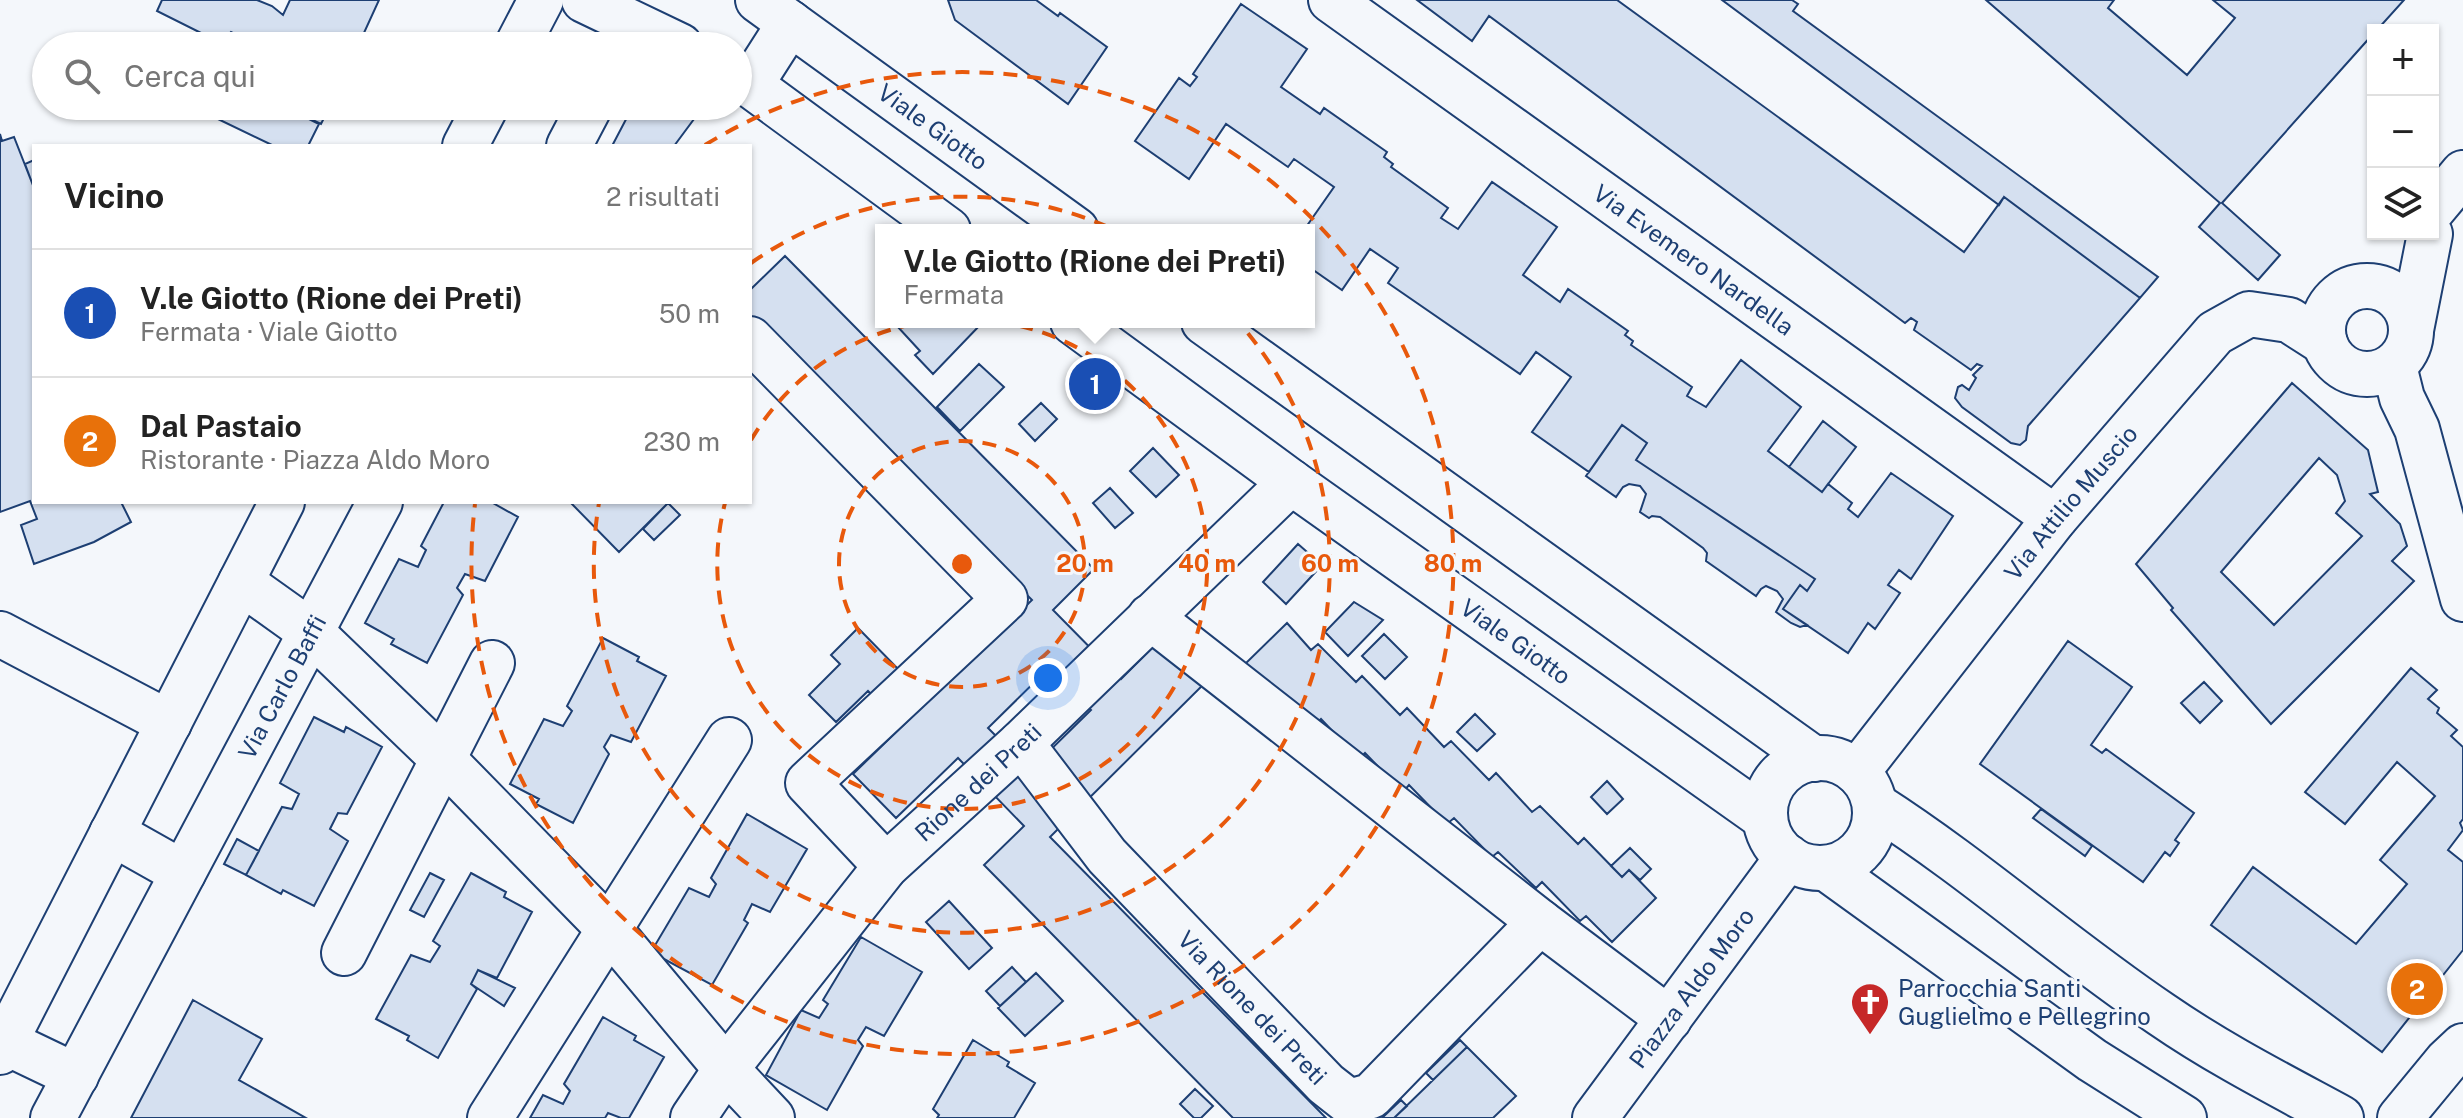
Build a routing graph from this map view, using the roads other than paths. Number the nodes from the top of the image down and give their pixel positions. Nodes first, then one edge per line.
1 (541, 0) edge
2 (584, 0) edge
3 (1331, 0) edge
4 (774, 11) edge
5 (524, 32) edge
6 (624, 32) edge
7 (752, 62) edge
8 (752, 86) edge
9 (479, 120) edge
10 (583, 120) edge
11 (466, 144) edge
12 (570, 144) edge
13 (2463, 173) edge
14 (2439, 205) edge
15 (940, 224) edge
16 (1068, 224) edge
17 (2410, 240) edge
18 (2424, 240) edge
19 (2367, 286) junction
20 (1081, 328) edge
21 (1212, 328) edge
22 (752, 341) edge
23 (2325, 343) junction
24 (2402, 348) junction
25 (2417, 429) junction
26 (2463, 463) edge
27 (1291, 482) junction
28 (281, 504) edge
29 (379, 504) edge
30 (2055, 518) junction
31 (241, 582) junction
32 (2463, 599) edge
33 (1150, 617) junction
34 (311, 632) junction
35 (0, 634) edge
36 (492, 663) dead end
37 (169, 723) junction
38 (729, 740) dead end
39 (1021, 743) junction
40 (443, 759) junction
41 (1814, 759) junction
42 (1866, 788) junction
43 (1765, 818) junction
44 (112, 833) junction
45 (1807, 862) junction
46 (886, 866) junction
47 (183, 873) junction
48 (1540, 922) junction
49 (609, 929) junction
50 (344, 953) dead end
51 (1669, 1019) junction
52 (2463, 1046) edge
53 (2, 1047) edge
54 (726, 1069) junction
55 (76, 1076) junction
56 (53, 1118) edge
57 (490, 1118) edge
58 (693, 1118) edge
59 (772, 1118) edge
60 (1595, 1118) edge
61 (2184, 1118) edge
62 (2341, 1118) edge
63 (2400, 1118) edge

1 - 5 street
2 - 6 street
3 - 30 street, Via Evemero Nardella
4 - 7 street, Viale Giotto
4 - 16 street, Viale Giotto
8 - 15 street, Viale Giotto
9 - 11 street
10 - 12 street
13 - 14 street
17 - 19 street
18 - 24 street
19 - 23 street
19 - 24 street
20 - 27 street, Viale Giotto
21 - 41 street
22 - 46 street
23 - 24 street, Via Attilio Muscio
23 - 30 street, Via Attilio Muscio
24 - 25 street
25 - 26 street
25 - 32 street
27 - 33 street, Rione dei Preti
27 - 43 street, Viale Giotto
28 - 31 street
29 - 34 street, Via Carlo Baffi
30 - 42 street, Via Attilio Muscio
31 - 34 street
31 - 37 street
33 - 39 street, Rione dei Preti
33 - 48 street
34 - 40 street
34 - 47 street, Via Carlo Baffi
35 - 37 street
36 - 40 street
37 - 44 street
38 - 49 street
39 - 46 street, Rione dei Preti
39 - 48 street, Via Rione dei Preti
40 - 49 street
40 - 50 street
41 - 42 street
41 - 43 street
42 - 45 street
42 - 62 street
43 - 45 street
44 - 47 street
44 - 53 street
45 - 51 street, Piazza Aldo Moro
45 - 61 street
46 - 54 street, Rione dei Preti
47 - 55 street, Via Carlo Baffi
48 - 51 street
49 - 54 street
49 - 57 street
51 - 60 street, Piazza Aldo Moro
52 - 63 street
53 - 55 street
54 - 58 street, Rione dei Preti
54 - 59 street
55 - 56 street, Via Carlo Baffi

